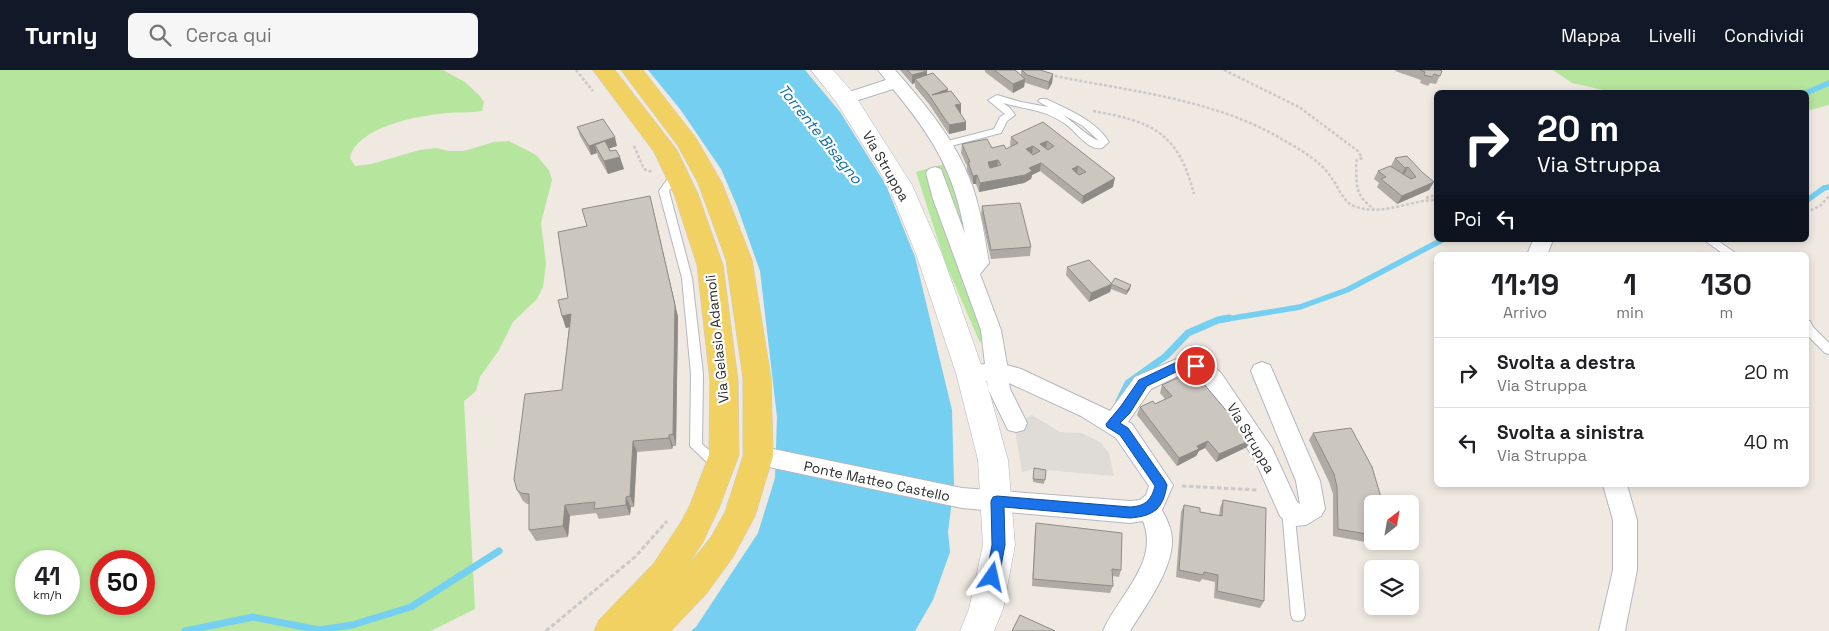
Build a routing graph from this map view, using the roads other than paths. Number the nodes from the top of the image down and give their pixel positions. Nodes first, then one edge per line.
1 (604, 70) edge
2 (632, 70) edge
3 (822, 70) edge
4 (892, 76) edge
5 (846, 99) junction
6 (1043, 101) dead end
7 (999, 138) dead end
8 (944, 147) junction
9 (674, 176) dead end
10 (960, 177) junction
11 (1712, 242) edge
12 (1728, 252) edge
13 (974, 274) junction
14 (945, 299) junction
15 (1809, 330) edge
16 (1829, 350) edge
17 (1262, 371) dead end
18 (996, 372) junction
19 (970, 373) junction
20 (1016, 423) dead end
21 (1112, 424) junction
22 (763, 457) junction
23 (720, 467) junction
24 (1616, 487) edge
25 (1284, 500) junction
26 (997, 501) junction
27 (1149, 508) junction
28 (1298, 615) dead end
29 (611, 631) edge
30 (649, 631) edge
31 (977, 631) edge
32 (1116, 631) edge
33 (1612, 631) edge

1 - 23 main road, Via Gelasio Adamoli
2 - 22 main road
3 - 5 main road, Via Struppa
4 - 5 street
4 - 8 street
5 - 14 main road, Via Struppa
6 - 8 lane
7 - 8 lane
8 - 10 street
9 - 23 lane
10 - 13 street
10 - 13 street
11 - 12 lane
13 - 14 street
13 - 18 street
14 - 19 main road, Via Struppa
15 - 16 lane
17 - 25 street
18 - 19 street
18 - 20 street
18 - 21 street
19 - 26 main road, Via Struppa
21 - 25 street, Via Struppa
21 - 27 street
22 - 26 street, Ponte Matteo Castello
22 - 30 main road
23 - 29 main road, Via Gelasio Adamoli
24 - 33 street
25 - 28 lane, Via Struppa
26 - 27 street
26 - 31 main road, Via Struppa
27 - 32 street

